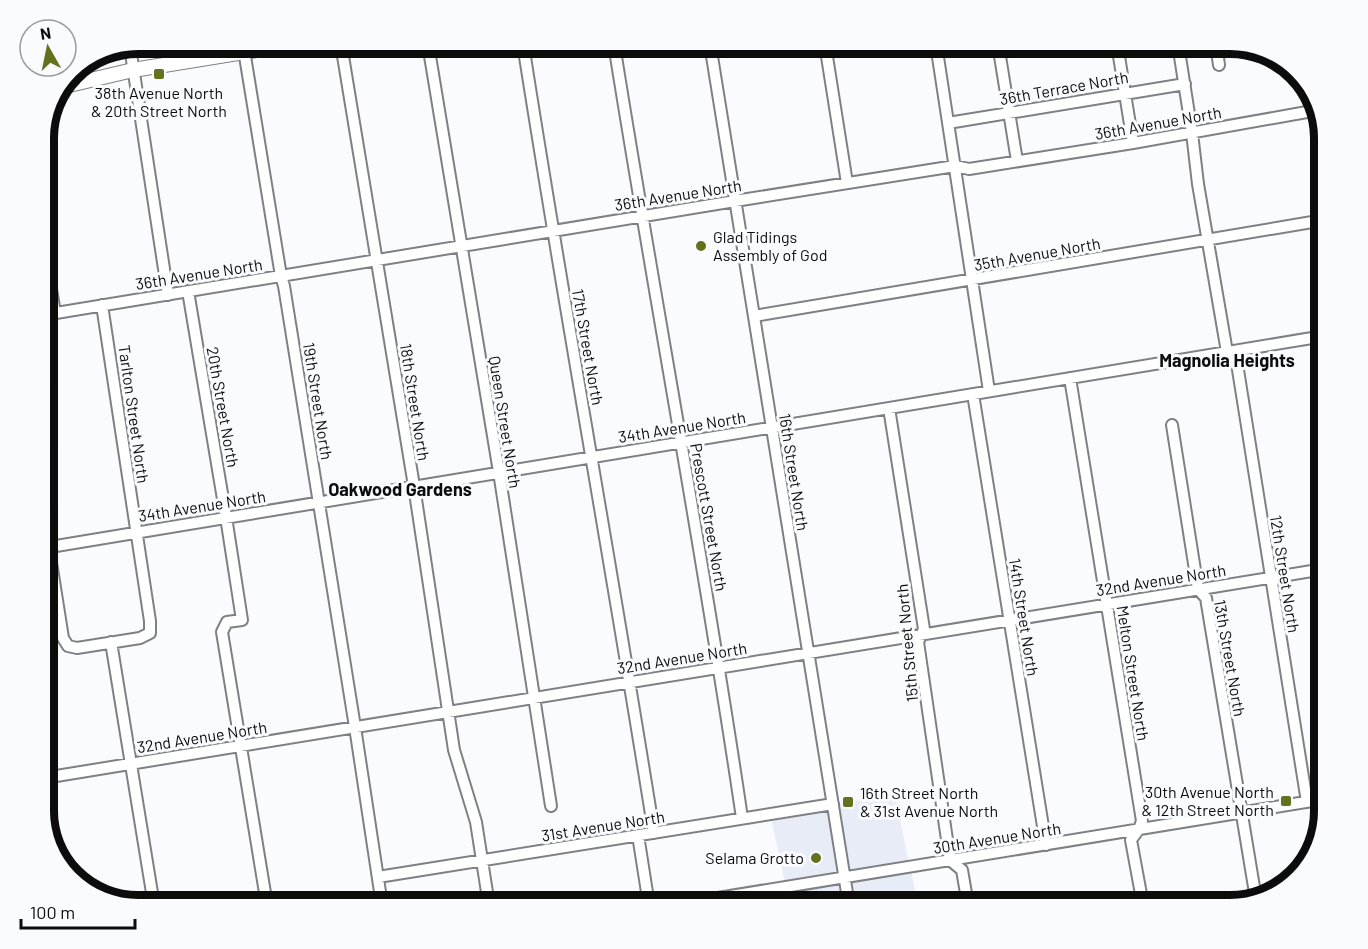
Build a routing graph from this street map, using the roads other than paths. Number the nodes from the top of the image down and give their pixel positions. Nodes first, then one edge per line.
1 (214, 54) edge
2 (245, 54) edge
3 (343, 54) edge
4 (430, 54) edge
5 (525, 54) edge
6 (616, 54) edge
7 (712, 54) edge
8 (827, 54) edge
9 (938, 54) edge
10 (1000, 54) edge
11 (1119, 54) edge
12 (1180, 54) edge
13 (1218, 54) edge
14 (131, 55) edge
15 (1220, 65) dead end
16 (133, 70) junction
17 (84, 75) edge
18 (75, 84) edge
19 (1185, 84) junction
20 (1125, 93) junction
21 (1310, 111) edge
22 (1009, 113) junction
23 (948, 123) junction
24 (1192, 133) junction
25 (1133, 143) junction
26 (1017, 161) junction
27 (955, 166) junction
28 (847, 183) junction
29 (735, 201) junction
30 (641, 216) junction
31 (1314, 222) edge
32 (552, 231) junction
33 (1207, 240) junction
34 (461, 246) junction
35 (376, 260) junction
36 (280, 276) junction
37 (972, 280) junction
38 (188, 291) junction
39 (168, 295) junction
40 (102, 305) junction
41 (54, 313) edge
42 (754, 316) junction
43 (1314, 338) edge
44 (1231, 351) junction
45 (1070, 378) junction
46 (989, 392) junction
47 (973, 394) junction
48 (889, 408) junction
49 (1172, 425) dead end
50 (772, 427) junction
51 (681, 442) junction
52 (592, 457) junction
53 (499, 472) junction
54 (414, 486) junction
55 (318, 502) junction
56 (226, 517) junction
57 (136, 532) junction
58 (54, 546) edge
59 (1314, 571) edge
60 (1270, 578) junction
61 (1198, 589) junction
62 (54, 590) edge
63 (1106, 604) junction
64 (1010, 620) junction
65 (921, 634) junction
66 (111, 642) junction
67 (808, 652) junction
68 (720, 667) junction
69 (630, 682) junction
70 (534, 698) junction
71 (448, 712) junction
72 (355, 727) junction
73 (242, 745) junction
74 (132, 763) junction
75 (54, 776) edge
76 (1314, 801) edge
77 (1307, 802) junction
78 (833, 804) junction
79 (551, 806) dead end
80 (1241, 813) junction
81 (742, 818) junction
82 (1139, 830) junction
83 (654, 833) junction
84 (638, 835) junction
85 (1046, 845) junction
86 (482, 860) junction
87 (950, 861) junction
88 (378, 877) junction
89 (845, 878) junction
90 (1255, 891) edge
91 (152, 895) edge
92 (265, 895) edge
93 (380, 895) edge
94 (487, 895) edge
95 (647, 895) edge
96 (742, 895) edge
97 (847, 895) edge
98 (966, 895) edge
99 (1141, 895) edge

1 - 16 main road
2 - 36 street, 19th Street North
3 - 35 street, 18th Street North
4 - 34 street, Queen Street North
5 - 32 street, 17th Street North
6 - 30 street, Prescott Street North
7 - 29 street, 16th Street North
8 - 28 street
9 - 23 street
10 - 22 street
11 - 20 street
12 - 19 street, 12th Street North
13 - 15 street
14 - 16 street
16 - 17 main road
16 - 18 main road
16 - 39 street
19 - 20 street, 36th Terrace North
19 - 24 street, 12th Street North
20 - 22 street, 36th Terrace North
20 - 25 street
21 - 24 street, 36th Avenue North
22 - 23 street, 36th Terrace North
22 - 26 street
23 - 27 street
24 - 25 street, 36th Avenue North
24 - 33 street, 12th Street North
25 - 26 street, 36th Avenue North
26 - 27 street, 36th Avenue North
27 - 28 street, 36th Avenue North
27 - 37 street
28 - 29 street, 36th Avenue North
29 - 30 street, 36th Avenue North
29 - 42 street, 16th Street North
30 - 32 street, 36th Avenue North
30 - 51 street, Prescott Street North
31 - 33 street, 35th Avenue North
32 - 34 street, 36th Avenue North
32 - 52 street, 17th Street North
33 - 37 street, 35th Avenue North
33 - 44 street, 12th Street North
34 - 35 street, 36th Avenue North
34 - 53 street, Queen Street North
35 - 36 street, 36th Avenue North
35 - 54 street, 18th Street North
36 - 38 street, 36th Avenue North
36 - 55 street, 19th Street North
37 - 42 street, 35th Avenue North
37 - 46 street
38 - 39 street, 36th Avenue North
38 - 56 street, 20th Street North
39 - 40 street, 36th Avenue North
40 - 41 street, 36th Avenue North
40 - 57 street, Tarlton Street North
42 - 50 street, 16th Street North
43 - 44 street, 34th Avenue North
44 - 45 street, 34th Avenue North
44 - 60 street, 12th Street North
45 - 46 street, 34th Avenue North
45 - 63 street, Melton Street North
46 - 47 street, 34th Avenue North
47 - 48 street, 34th Avenue North
47 - 64 street, 14th Street North
48 - 50 street, 34th Avenue North
48 - 65 street, 15th Street North
49 - 61 street, 13th Street North
50 - 51 street, 34th Avenue North
50 - 67 street, 16th Street North
51 - 52 street, 34th Avenue North
51 - 68 street, Prescott Street North
52 - 53 street, 34th Avenue North
52 - 69 street, 17th Street North
53 - 54 street, 34th Avenue North
53 - 70 street, Queen Street North
54 - 55 street, 34th Avenue North
54 - 71 street, 18th Street North
55 - 56 street, 34th Avenue North
55 - 72 street, 19th Street North
56 - 57 street, 34th Avenue North
56 - 73 street, 20th Street North
57 - 58 street, 34th Avenue North
57 - 66 street, Tarlton Street North
59 - 60 street, 32nd Avenue North
60 - 61 street, 32nd Avenue North
60 - 77 street, 12th Street North
61 - 63 street, 32nd Avenue North
61 - 80 street, 13th Street North
62 - 66 street
63 - 64 street, 32nd Avenue North
63 - 82 street, Melton Street North
64 - 65 street, 32nd Avenue North
64 - 85 street, 14th Street North
65 - 67 street, 32nd Avenue North
65 - 87 street, 15th Street North
66 - 74 street
67 - 68 street, 32nd Avenue North
67 - 78 street, 16th Street North
68 - 69 street, 32nd Avenue North
68 - 81 street, Prescott Street North
69 - 70 street, 32nd Avenue North
69 - 83 street, 17th Street North
70 - 71 street, 32nd Avenue North
70 - 79 street, Queen Street North
71 - 72 street, 32nd Avenue North
71 - 86 street, 18th Street North
72 - 73 street, 32nd Avenue North
72 - 88 street, 19th Street North
73 - 74 street, 32nd Avenue North
73 - 92 street, 20th Street North
74 - 75 street, 32nd Avenue North
74 - 91 street
76 - 77 street, 30th Avenue North
77 - 80 street, 30th Avenue North
78 - 81 street, 31st Avenue North
78 - 89 street, 16th Street North
80 - 82 street, 30th Avenue North
80 - 90 street, 13th Street North
81 - 83 street, 31st Avenue North
82 - 85 street, 30th Avenue North
82 - 99 street
83 - 84 street, 31st Avenue North
84 - 86 street, 31st Avenue North
84 - 95 street
85 - 87 street, 30th Avenue North
86 - 88 street, 31st Avenue North
86 - 94 street, 18th Street North
87 - 89 street, 30th Avenue North
87 - 98 street, 15th Street North
88 - 93 street, 19th Street North
89 - 96 street, 30th Avenue North
89 - 97 street, 16th Street North

